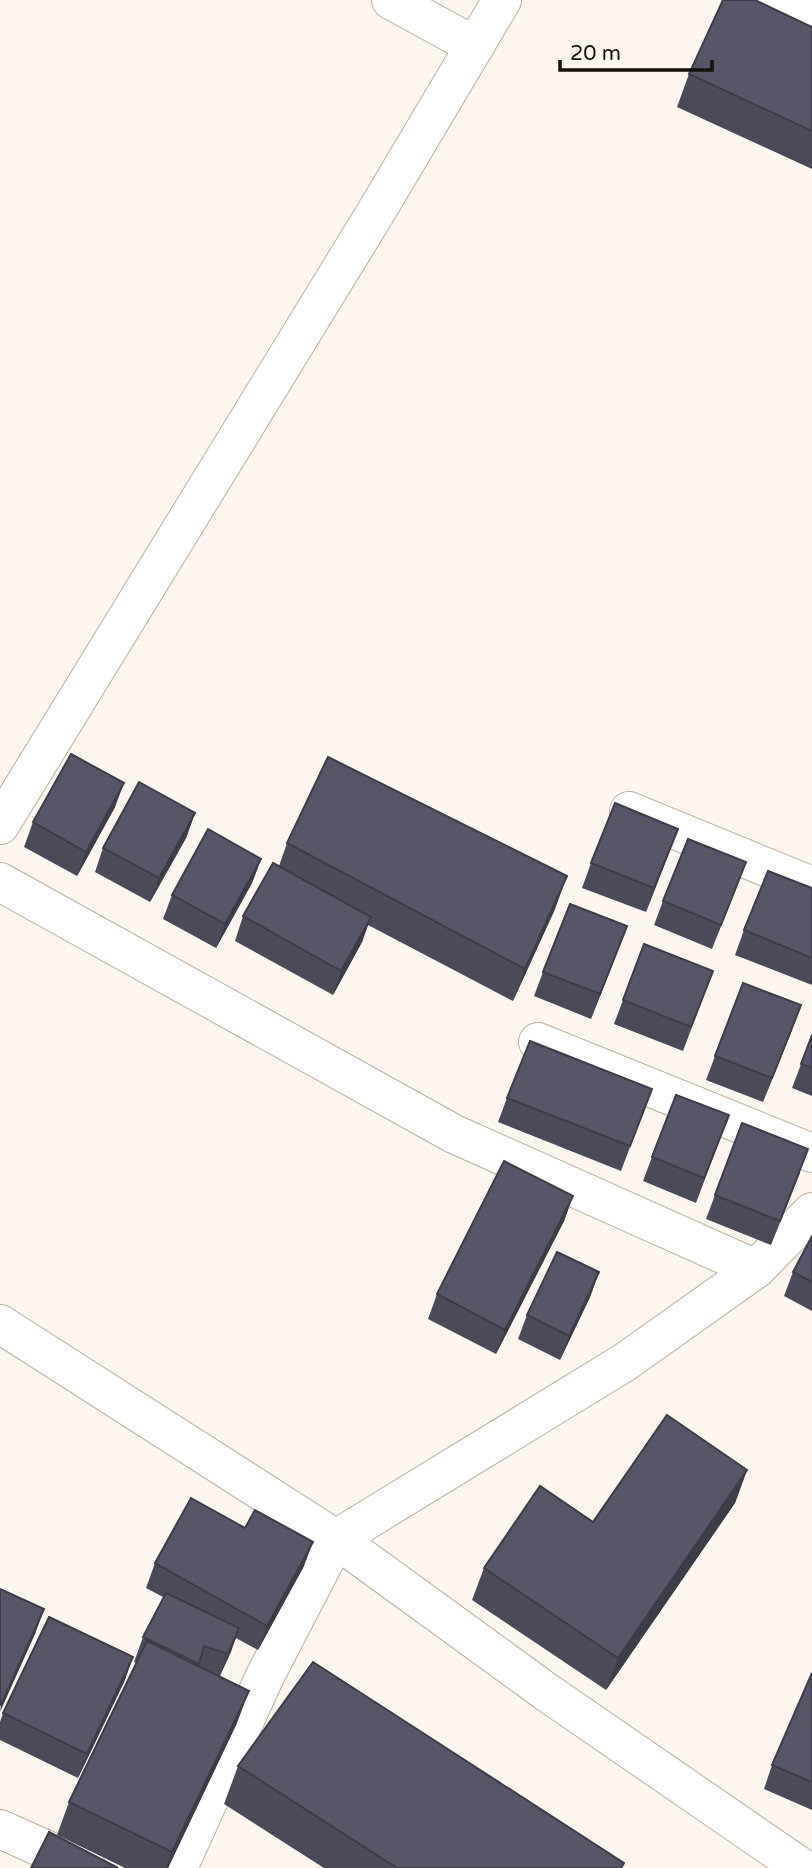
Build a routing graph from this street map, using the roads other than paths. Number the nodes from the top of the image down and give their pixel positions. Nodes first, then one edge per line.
1 (391, 0) edge
2 (502, 0) edge
3 (768, 0) edge
4 (812, 21) edge
5 (475, 46) junction
6 (623, 809) edge
7 (0, 825) edge
8 (0, 882) edge
9 (812, 886) edge
10 (538, 1042) edge
11 (812, 1153) edge
12 (812, 1212) edge
13 (756, 1269) junction
14 (0, 1324) edge
15 (336, 1539) junction
16 (0, 1829) edge
17 (87, 1868) edge
18 (178, 1868) edge
19 (802, 1868) edge

1 - 5 street
2 - 5 street
3 - 4 street
5 - 7 street
6 - 9 street
8 - 13 street
10 - 11 street
12 - 13 street
13 - 15 street
14 - 15 street
15 - 18 street
15 - 19 street
16 - 17 street

